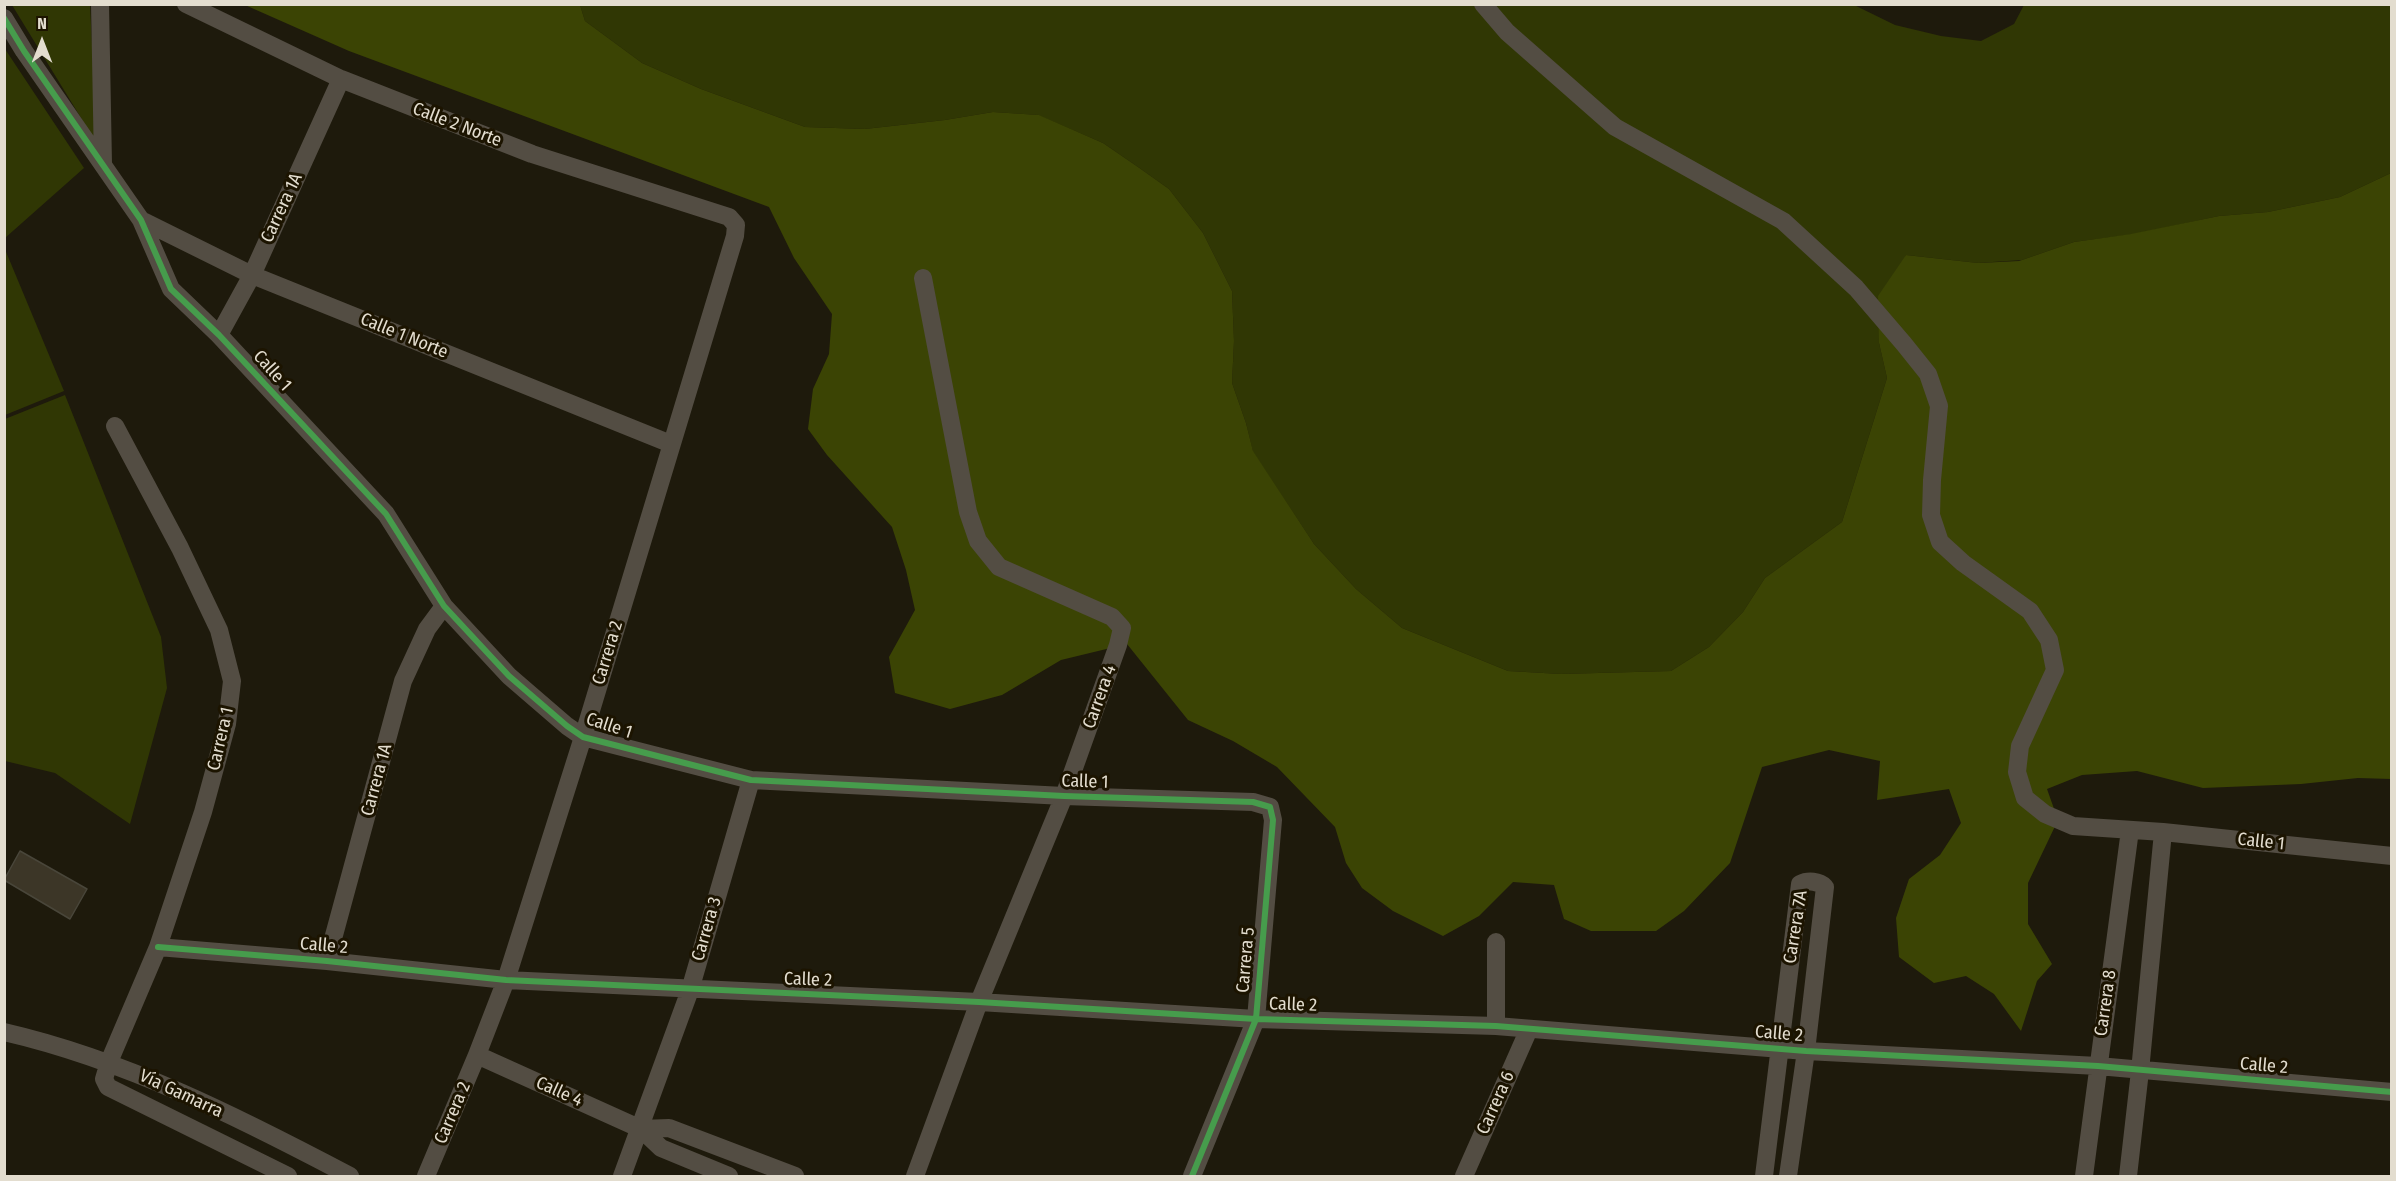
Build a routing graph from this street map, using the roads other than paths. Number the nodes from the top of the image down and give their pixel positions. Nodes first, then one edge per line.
1 (100, 4) edge
2 (186, 4) edge
3 (1483, 4) edge
4 (4, 18) edge
5 (341, 80) junction
6 (103, 164) junction
7 (141, 220) junction
8 (736, 225) joint
9 (252, 274) junction
10 (923, 278) dead end
11 (219, 334) junction
12 (115, 426) dead end
13 (671, 444) junction
14 (444, 606) junction
15 (583, 737) junction
16 (751, 780) junction
17 (1064, 796) junction
18 (1270, 807) joint
19 (2130, 830) junction
20 (2163, 832) junction
21 (2391, 856) edge
22 (1496, 942) dead end
23 (158, 947) junction
24 (327, 961) junction
25 (506, 980) junction
26 (690, 990) junction
27 (979, 1002) junction
28 (1256, 1019) junction
29 (1496, 1026) junction
30 (1528, 1029) junction
31 (4, 1032) edge
32 (1780, 1049) junction
33 (1806, 1051) junction
34 (477, 1055) junction
35 (109, 1062) junction
36 (2098, 1066) junction
37 (2140, 1071) junction
38 (2391, 1092) edge
39 (641, 1129) junction
40 (288, 1176) edge
41 (350, 1176) edge
42 (426, 1176) edge
43 (622, 1176) edge
44 (729, 1176) edge
45 (795, 1176) edge
46 (915, 1176) edge
47 (1192, 1176) edge
48 (1464, 1176) edge
49 (1764, 1176) edge
50 (1788, 1176) edge
51 (2084, 1176) edge
52 (2128, 1176) edge

1 - 6 street
2 - 5 street, Calle 2 Norte
3 - 19 street, Calle 1
4 - 6 street, Calle 1
5 - 8 street, Calle 2 Norte
5 - 9 street, Carrera 1A
6 - 7 street, Calle 1
7 - 9 street, Calle 1 Norte
7 - 11 street, Calle 1
8 - 13 street, Carrera 2
9 - 11 street, Carrera 1A
9 - 13 street, Calle 1 Norte
10 - 17 street, Carrera 4
11 - 14 street, Calle 1
12 - 23 street, Carrera 1
13 - 15 street, Carrera 2
14 - 15 street, Calle 1
14 - 24 street, Carrera 1A
15 - 16 street, Calle 1
15 - 25 street, Carrera 2
16 - 17 street, Calle 1
16 - 26 street, Carrera 3
17 - 18 street, Calle 1
17 - 27 street, Carrera 4
18 - 28 street, Carrera 5
19 - 20 street, Calle 1
19 - 36 street, Carrera 8
20 - 21 street, Calle 1
20 - 37 street
22 - 29 street
23 - 24 street, Calle 2
23 - 35 street, Carrera 1
24 - 25 street, Calle 2
25 - 26 street, Calle 2
25 - 34 street, Carrera 2
26 - 27 street, Calle 2
26 - 39 street, Carrera 3
27 - 28 street, Calle 2
27 - 46 street, Carrera 4
28 - 29 street, Calle 2
28 - 47 street, Carrera 5
29 - 30 street, Calle 2
30 - 32 street, Calle 2
30 - 48 street, Carrera 6
31 - 35 street, Vía Gamarra
32 - 33 street, Calle 2
32 - 33 street, Carrera 7A
32 - 49 street, Carrera 7A
33 - 36 street, Calle 2
33 - 50 street, Carrera 7A
34 - 39 street, Calle 4
34 - 42 street, Carrera 2
35 - 40 street
35 - 41 street, Vía Gamarra
36 - 37 street, Calle 2
36 - 51 street, Carrera 8
37 - 38 street, Calle 2
37 - 52 street
39 - 43 street, Carrera 3
39 - 44 street, Calle 4
39 - 45 street, Calle 4

